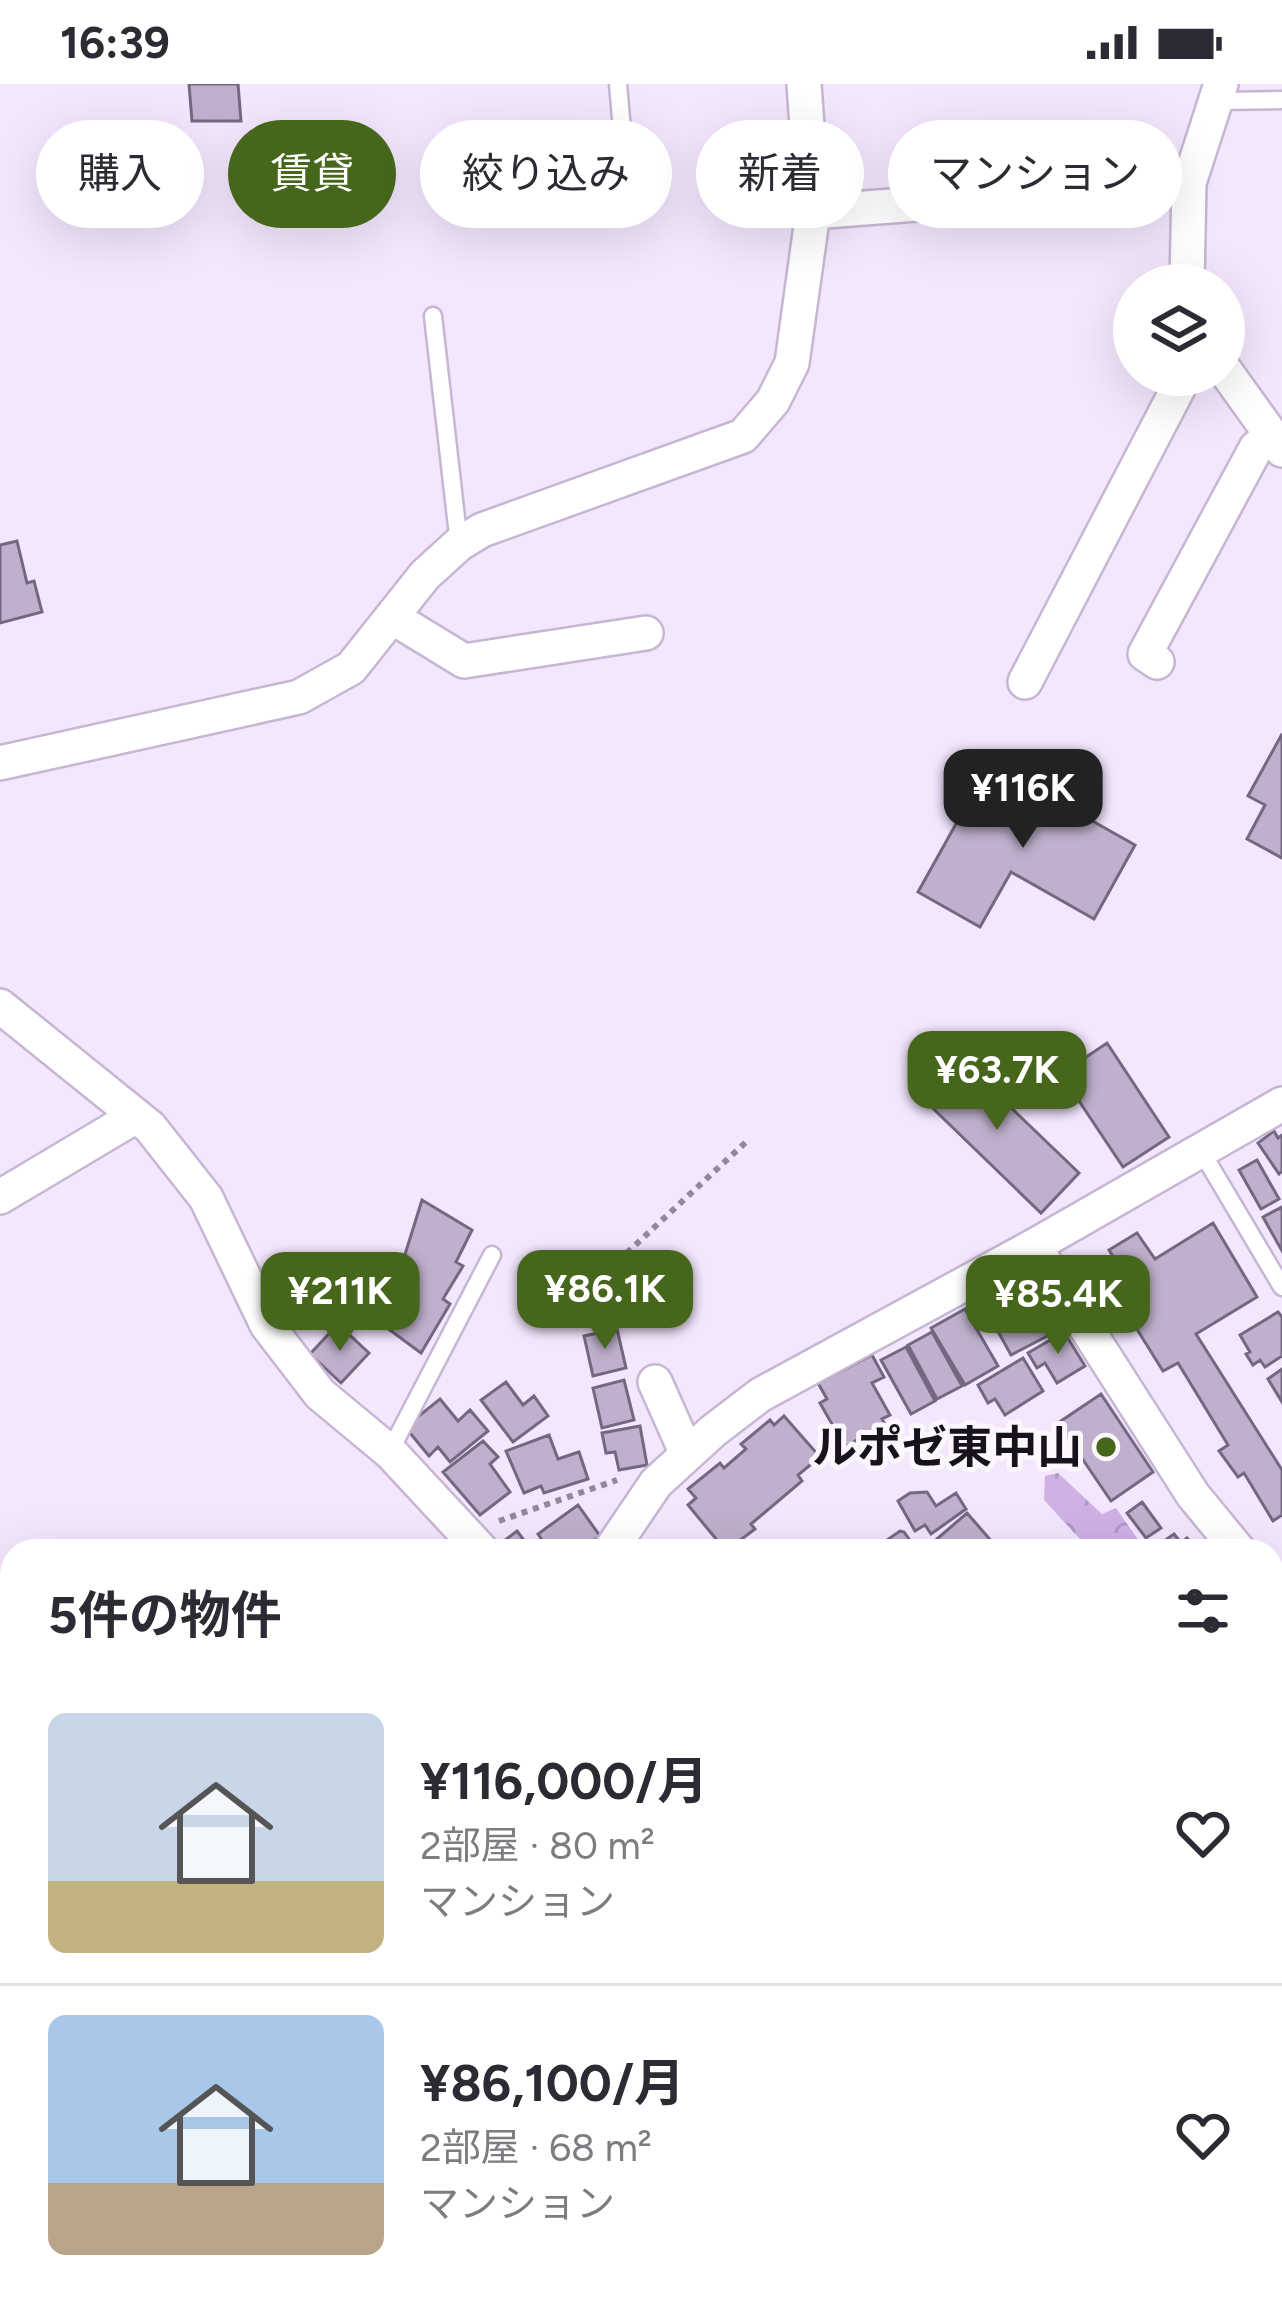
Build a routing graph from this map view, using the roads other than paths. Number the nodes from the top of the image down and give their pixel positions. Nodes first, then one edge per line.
1 (618, 84) edge
2 (804, 84) edge
3 (1219, 93) edge
4 (1282, 100) edge
5 (621, 120) edge
6 (807, 120) edge
7 (1189, 183) junction
8 (864, 208) edge
9 (811, 228) edge
10 (1187, 264) edge
11 (433, 316) dead end
12 (1174, 396) edge
13 (1243, 396) edge
14 (1277, 443) edge
15 (459, 544) junction
16 (392, 617) junction
17 (646, 633) dead end
18 (1157, 662) dead end
19 (1025, 682) dead end
20 (0, 763) edge
21 (0, 1006) edge
22 (1282, 1104) edge
23 (136, 1116) junction
24 (1200, 1149) junction
25 (0, 1197) edge
26 (1034, 1246) junction
27 (492, 1255) dead end
28 (1282, 1287) edge
29 (655, 1382) dead end
30 (389, 1451) junction
31 (687, 1454) junction
32 (471, 1539) edge
33 (618, 1539) edge
34 (1229, 1539) edge

1 - 5 lane
2 - 6 street
3 - 4 lane
3 - 7 street
7 - 8 street
7 - 10 street
9 - 15 street
11 - 15 lane
12 - 19 street
13 - 14 street
14 - 18 street
15 - 16 street
16 - 17 street
16 - 20 street
21 - 23 street
22 - 24 street
23 - 25 street
23 - 30 street
24 - 26 street
24 - 28 lane
26 - 31 street
26 - 34 street
27 - 30 lane
29 - 31 street
30 - 32 street
31 - 33 street

